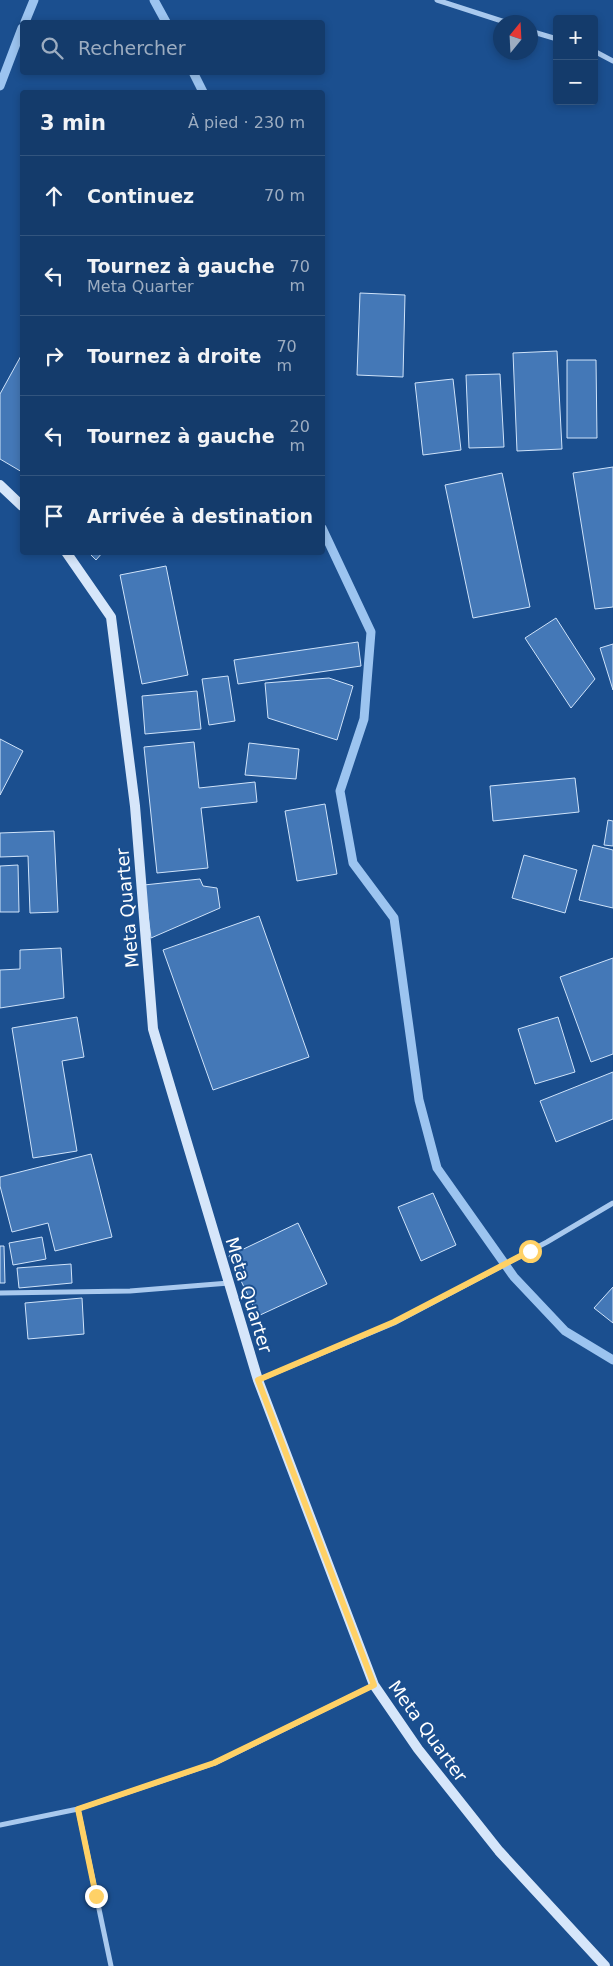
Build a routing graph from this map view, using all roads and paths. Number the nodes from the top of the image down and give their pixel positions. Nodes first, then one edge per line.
1 (437, 0) edge
2 (493, 18) edge
3 (538, 33) edge
4 (553, 38) edge
5 (598, 53) edge
6 (613, 61) edge
7 (0, 484) edge
8 (20, 504) edge
9 (68, 555) edge
10 (613, 1203) edge
11 (229, 1284) junction
12 (0, 1293) edge
13 (258, 1380) junction
14 (374, 1685) junction
15 (78, 1809) junction
16 (0, 1825) edge
17 (111, 1966) edge
18 (605, 1966) edge

1 - 2 street
3 - 4 street
5 - 6 street
7 - 8 main road
9 - 11 main road, Meta Quarter
10 - 13 street
11 - 12 street
11 - 13 main road, Meta Quarter
13 - 14 main road, Meta Quarter
14 - 15 street
14 - 18 main road, Meta Quarter
15 - 16 street
15 - 17 street

